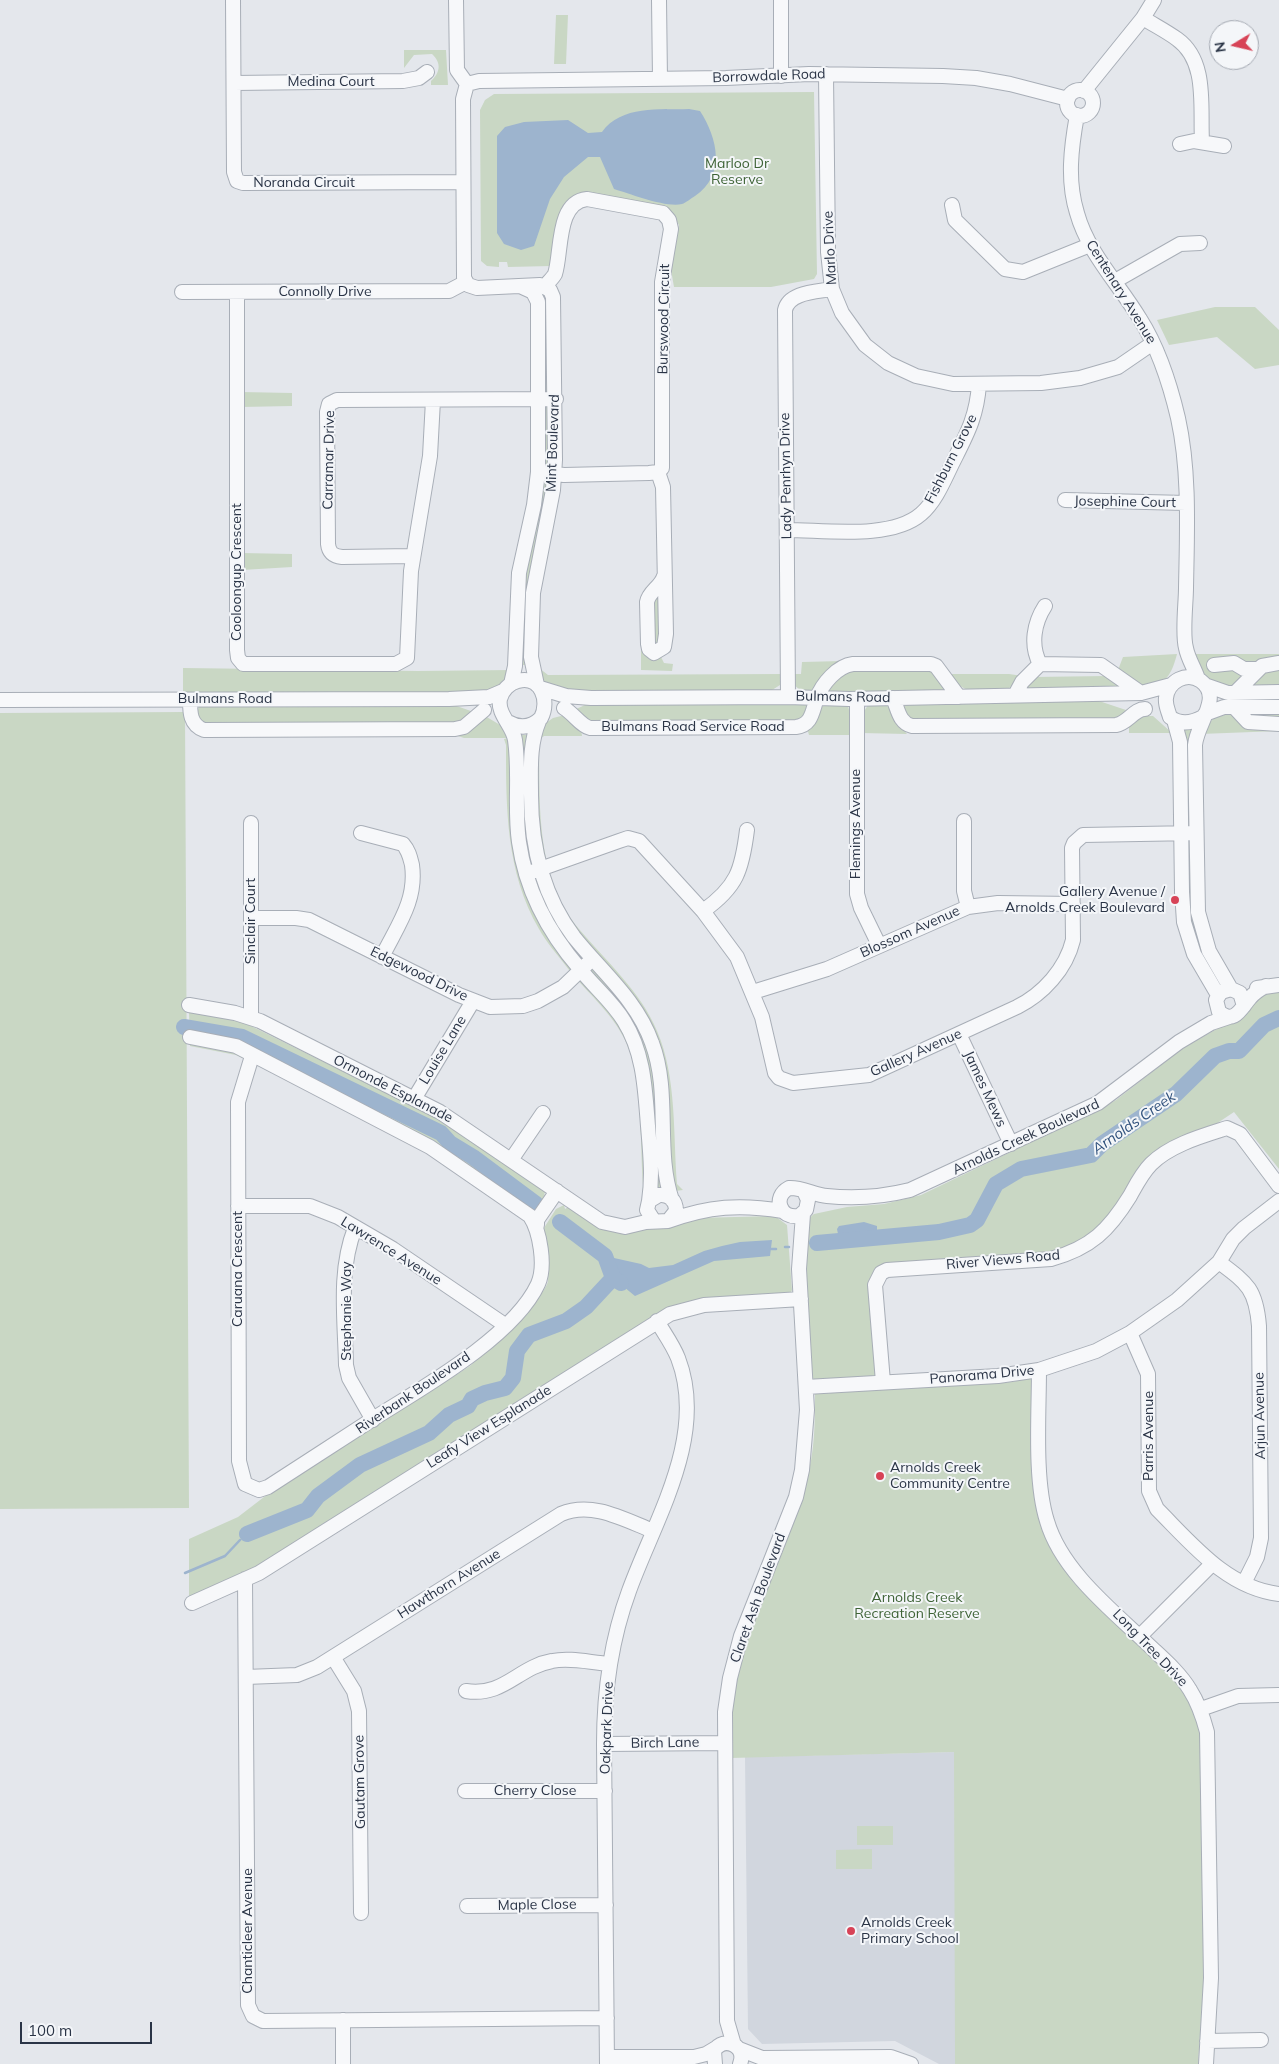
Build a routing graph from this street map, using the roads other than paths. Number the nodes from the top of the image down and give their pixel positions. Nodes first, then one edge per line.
1 (233, 0) edge
2 (456, 0) edge
3 (659, 0) edge
4 (780, 0) edge
5 (1154, 0) edge
6 (1143, 18) junction
7 (427, 72) dead end
8 (826, 74) junction
9 (781, 76) junction
10 (660, 79) junction
11 (234, 83) junction
12 (466, 84) junction
13 (1084, 91) junction
14 (1068, 99) junction
15 (1077, 116) junction
16 (1202, 141) junction
17 (1180, 144) dead end
18 (1224, 146) dead end
19 (463, 182) junction
20 (952, 205) dead end
21 (1200, 243) dead end
22 (1090, 245) junction
23 (1115, 281) junction
24 (466, 282) junction
25 (545, 286) junction
26 (522, 287) junction
27 (832, 289) junction
28 (182, 292) dead end
29 (237, 292) junction
30 (1153, 343) junction
31 (979, 384) junction
32 (539, 399) junction
33 (556, 399) junction
34 (433, 400) junction
35 (538, 472) junction
36 (658, 472) junction
37 (555, 475) junction
38 (1065, 500) dead end
39 (1186, 503) junction
40 (787, 530) junction
41 (413, 556) junction
42 (664, 576) dead end
43 (1045, 606) dead end
44 (1186, 648) junction
45 (1279, 663) edge
46 (1040, 664) junction
47 (1214, 665) dead end
48 (1245, 675) junction
49 (1202, 682) junction
50 (1172, 684) junction
51 (538, 686) junction
52 (507, 688) junction
53 (1279, 692) edge
54 (1235, 693) junction
55 (1094, 694) junction
56 (1141, 694) junction
57 (1015, 695) junction
58 (788, 697) junction
59 (959, 697) junction
60 (591, 698) junction
61 (894, 698) junction
62 (449, 699) junction
63 (817, 699) junction
64 (857, 699) junction
65 (0, 700) edge
66 (190, 700) junction
67 (1234, 707) junction
68 (1279, 707) edge
69 (564, 708) junction
70 (1145, 709) junction
71 (484, 710) junction
72 (1204, 716) junction
73 (1172, 718) junction
74 (540, 719) junction
75 (507, 720) junction
76 (1279, 724) edge
77 (964, 821) dead end
78 (251, 823) dead end
79 (748, 830) dead end
80 (1181, 832) junction
81 (1196, 833) junction
82 (361, 834) dead end
83 (541, 869) junction
84 (526, 874) junction
85 (1073, 904) junction
86 (968, 907) junction
87 (703, 910) junction
88 (251, 918) junction
89 (879, 945) junction
90 (382, 957) junction
91 (593, 959) junction
92 (581, 971) junction
93 (1272, 985) edge
94 (1234, 990) junction
95 (753, 992) junction
96 (1217, 998) junction
97 (473, 1001) junction
98 (190, 1005) dead end
99 (1244, 1006) junction
100 (1229, 1017) junction
101 (252, 1018) junction
102 (959, 1034) junction
103 (190, 1037) dead end
104 (1179, 1042) junction
105 (252, 1056) junction
106 (414, 1099) junction
107 (544, 1113) dead end
108 (1011, 1144) junction
109 (511, 1160) junction
110 (1279, 1186) edge
111 (557, 1191) junction
112 (785, 1191) junction
113 (804, 1191) junction
114 (857, 1198) junction
115 (673, 1201) junction
116 (1279, 1201) edge
117 (649, 1203) junction
118 (745, 1205) junction
119 (238, 1206) junction
120 (727, 1206) junction
121 (805, 1212) junction
122 (785, 1213) junction
123 (661, 1221) junction
124 (536, 1226) junction
125 (634, 1226) junction
126 (355, 1228) junction
127 (1219, 1262) junction
128 (799, 1269) junction
129 (801, 1299) junction
130 (657, 1321) junction
131 (505, 1326) junction
132 (1130, 1333) junction
133 (1038, 1370) junction
134 (883, 1382) junction
135 (806, 1387) junction
136 (373, 1420) junction
137 (245, 1484) joint
138 (652, 1531) junction
139 (1212, 1564) junction
140 (245, 1579) junction
141 (1244, 1583) junction
142 (1279, 1594) edge
143 (192, 1603) dead end
144 (1140, 1636) junction
145 (333, 1657) junction
146 (610, 1664) junction
147 (246, 1677) junction
148 (466, 1690) dead end
149 (1279, 1695) edge
150 (1201, 1709) junction
151 (725, 1743) junction
152 (604, 1744) junction
153 (465, 1791) dead end
154 (605, 1791) junction
155 (606, 1905) junction
156 (467, 1906) dead end
157 (361, 1913) dead end
158 (606, 2018) junction
159 (343, 2020) junction
160 (727, 2021) junction
161 (1261, 2040) dead end
162 (1207, 2041) junction
163 (717, 2047) junction
164 (737, 2047) junction
165 (694, 2057) junction
166 (762, 2058) junction
167 (607, 2060) edge
168 (343, 2064) edge
169 (714, 2064) edge
170 (741, 2064) edge
171 (911, 2064) edge
172 (1206, 2064) edge

1 - 11 street, Noranda Circuit
2 - 12 street
3 - 10 street
4 - 9 street
5 - 6 street
6 - 13 street
6 - 16 street
7 - 11 street, Medina Court
8 - 9 street, Borrowdale Road
8 - 14 street, Borrowdale Road
8 - 27 street, Marlo Drive
9 - 10 street, Borrowdale Road
10 - 12 street, Borrowdale Road
11 - 19 street, Noranda Circuit
12 - 19 street
13 - 14 street
13 - 15 street
14 - 15 street
15 - 22 street, Centenary Avenue
16 - 17 street
16 - 18 street
19 - 24 street
20 - 22 street
21 - 23 street
22 - 23 street, Centenary Avenue
23 - 30 street, Centenary Avenue
24 - 26 street
24 - 29 street, Connolly Drive
25 - 26 street
25 - 33 street, Mint Boulevard
25 - 36 street, Burswood Circuit
26 - 32 street, Mint Boulevard
27 - 31 street, Marlo Drive
27 - 40 street, Lady Penrhyn Drive
28 - 29 street, Connolly Drive
29 - 41 street, Cooloongup Crescent
30 - 31 street, Marlo Drive
30 - 39 street, Centenary Avenue
31 - 40 street, Fishburn Grove
32 - 33 street, Carramar Drive
32 - 34 street, Carramar Drive
32 - 35 street, Mint Boulevard
33 - 37 street, Mint Boulevard
34 - 41 street, Cooloongup Crescent
34 - 41 street, Carramar Drive
35 - 37 street
35 - 52 street, Mint Boulevard
36 - 37 street
36 - 42 street
37 - 51 street, Mint Boulevard
38 - 39 street, Josephine Court
39 - 44 street, Centenary Avenue
40 - 58 street, Lady Penrhyn Drive
43 - 46 street
44 - 49 street, Centenary Avenue
44 - 50 street, Centenary Avenue
45 - 48 street
46 - 56 street
46 - 57 street
47 - 48 street
48 - 54 street
49 - 50 street
49 - 54 street
49 - 72 street
50 - 56 street, Bulmans Road
50 - 73 street
51 - 52 street
51 - 60 street, Bulmans Road
51 - 74 street
52 - 62 street, Bulmans Road
52 - 75 street
53 - 54 street
55 - 56 street, Bulmans Road
55 - 57 street, Bulmans Road
55 - 70 street, Bulmans Road
57 - 59 street, Bulmans Road
58 - 60 street, Bulmans Road
58 - 63 street, Bulmans Road
59 - 61 street, Bulmans Road
59 - 63 street, Bulmans Road Service Road
60 - 69 street, Bulmans Road
61 - 64 street, Bulmans Road
61 - 70 street
62 - 66 street, Bulmans Road
62 - 71 street, Bulmans Road
63 - 64 street, Bulmans Road
63 - 69 street, Bulmans Road Service Road
64 - 89 street, Flemings Avenue
65 - 66 street, Bulmans Road
66 - 71 street
67 - 68 street
67 - 72 street
67 - 76 street
69 - 74 street, Bulmans Road
70 - 73 street, Bulmans Road
71 - 75 street, Bulmans Road
72 - 73 street
72 - 81 street
73 - 80 street
74 - 75 street
74 - 83 street
75 - 84 street
77 - 86 street
78 - 88 street, Sinclair Court
79 - 87 street
80 - 81 street, Gallery Avenue
80 - 85 street, Gallery Avenue
80 - 96 street
81 - 94 street
82 - 90 street
83 - 84 street
83 - 87 street, Gallery Avenue
83 - 91 street
84 - 92 street
85 - 86 street, Blossom Avenue
85 - 102 street, Gallery Avenue
86 - 89 street, Blossom Avenue
87 - 95 street, Gallery Avenue
88 - 90 street, Edgewood Drive
88 - 101 street, Sinclair Court
89 - 95 street, Blossom Avenue
90 - 97 street, Edgewood Drive
91 - 92 street, Edgewood Drive
91 - 115 street
92 - 97 street, Edgewood Drive
92 - 117 street
93 - 94 street
93 - 99 street
94 - 96 street
94 - 99 street
95 - 102 street, Gallery Avenue
96 - 100 street
96 - 104 street, Arnolds Creek Boulevard
97 - 106 street, Louise Lane
98 - 101 street, Ormonde Esplanade
99 - 100 street
100 - 104 street, Arnolds Creek Boulevard
101 - 106 street, Ormonde Esplanade
102 - 108 street, James Mews
103 - 105 street
104 - 108 street, Arnolds Creek Boulevard
105 - 119 street, Caruana Crescent
105 - 124 street
106 - 109 street, Ormonde Esplanade
107 - 109 street
108 - 114 street, Arnolds Creek Boulevard
109 - 111 street, Ormonde Esplanade
110 - 134 street, River Views Road
111 - 124 street
111 - 125 street, Ormonde Esplanade
112 - 113 street
112 - 118 street
112 - 122 street
113 - 114 street, Arnolds Creek Boulevard
113 - 121 street
114 - 121 street, Arnolds Creek Boulevard
115 - 117 street
115 - 120 street
115 - 123 street
116 - 127 street, Panorama Drive
117 - 123 street
117 - 125 street
118 - 120 street
118 - 122 street
119 - 126 street, Lawrence Avenue
119 - 137 street, Caruana Crescent
120 - 123 street
121 - 122 street
121 - 128 street, Claret Ash Boulevard
122 - 128 street, Claret Ash Boulevard
123 - 125 street, Ormonde Esplanade
124 - 131 street, Riverbank Boulevard
126 - 131 street, Lawrence Avenue
126 - 136 street, Stephanie Way
127 - 132 street, Panorama Drive
127 - 141 street, Arjun Avenue
128 - 129 street, Claret Ash Boulevard
129 - 130 street, Leafy View Esplanade
129 - 135 street, Claret Ash Boulevard
130 - 138 street, Oakpark Drive
130 - 140 street, Leafy View Esplanade
131 - 136 street, Riverbank Boulevard
132 - 133 street, Panorama Drive
132 - 139 street, Parris Avenue
133 - 134 street, Panorama Drive
133 - 144 street, Long Tree Drive
134 - 135 street, Panorama Drive
135 - 151 street, Claret Ash Boulevard
136 - 137 street, Riverbank Boulevard
138 - 145 street, Hawthorn Avenue
138 - 146 street, Oakpark Drive
139 - 141 street, Parris Avenue
139 - 144 street
140 - 143 street, Leafy View Esplanade
140 - 147 street, Chanticleer Avenue
141 - 142 street, Parris Avenue
144 - 150 street, Long Tree Drive
145 - 147 street, Hawthorn Avenue
145 - 157 street, Gautam Grove
146 - 148 street
146 - 152 street, Oakpark Drive
147 - 159 street, Chanticleer Avenue
149 - 150 street
150 - 162 street, Long Tree Drive
151 - 152 street, Birch Lane
151 - 160 street, Claret Ash Boulevard
152 - 154 street, Oakpark Drive
153 - 154 street, Cherry Close
154 - 155 street, Oakpark Drive
155 - 156 street, Maple Close
155 - 158 street, Oakpark Drive
158 - 159 street, Chanticleer Avenue
158 - 167 street, Oakpark Drive
159 - 168 street
160 - 163 street, Claret Ash Boulevard
160 - 164 street, Claret Ash Boulevard
161 - 162 street
162 - 172 street, Long Tree Drive
163 - 164 street
163 - 165 street
163 - 169 street, Claret Ash Boulevard
164 - 166 street
164 - 170 street, Claret Ash Boulevard
165 - 167 street
165 - 169 street
166 - 170 street
166 - 171 street

